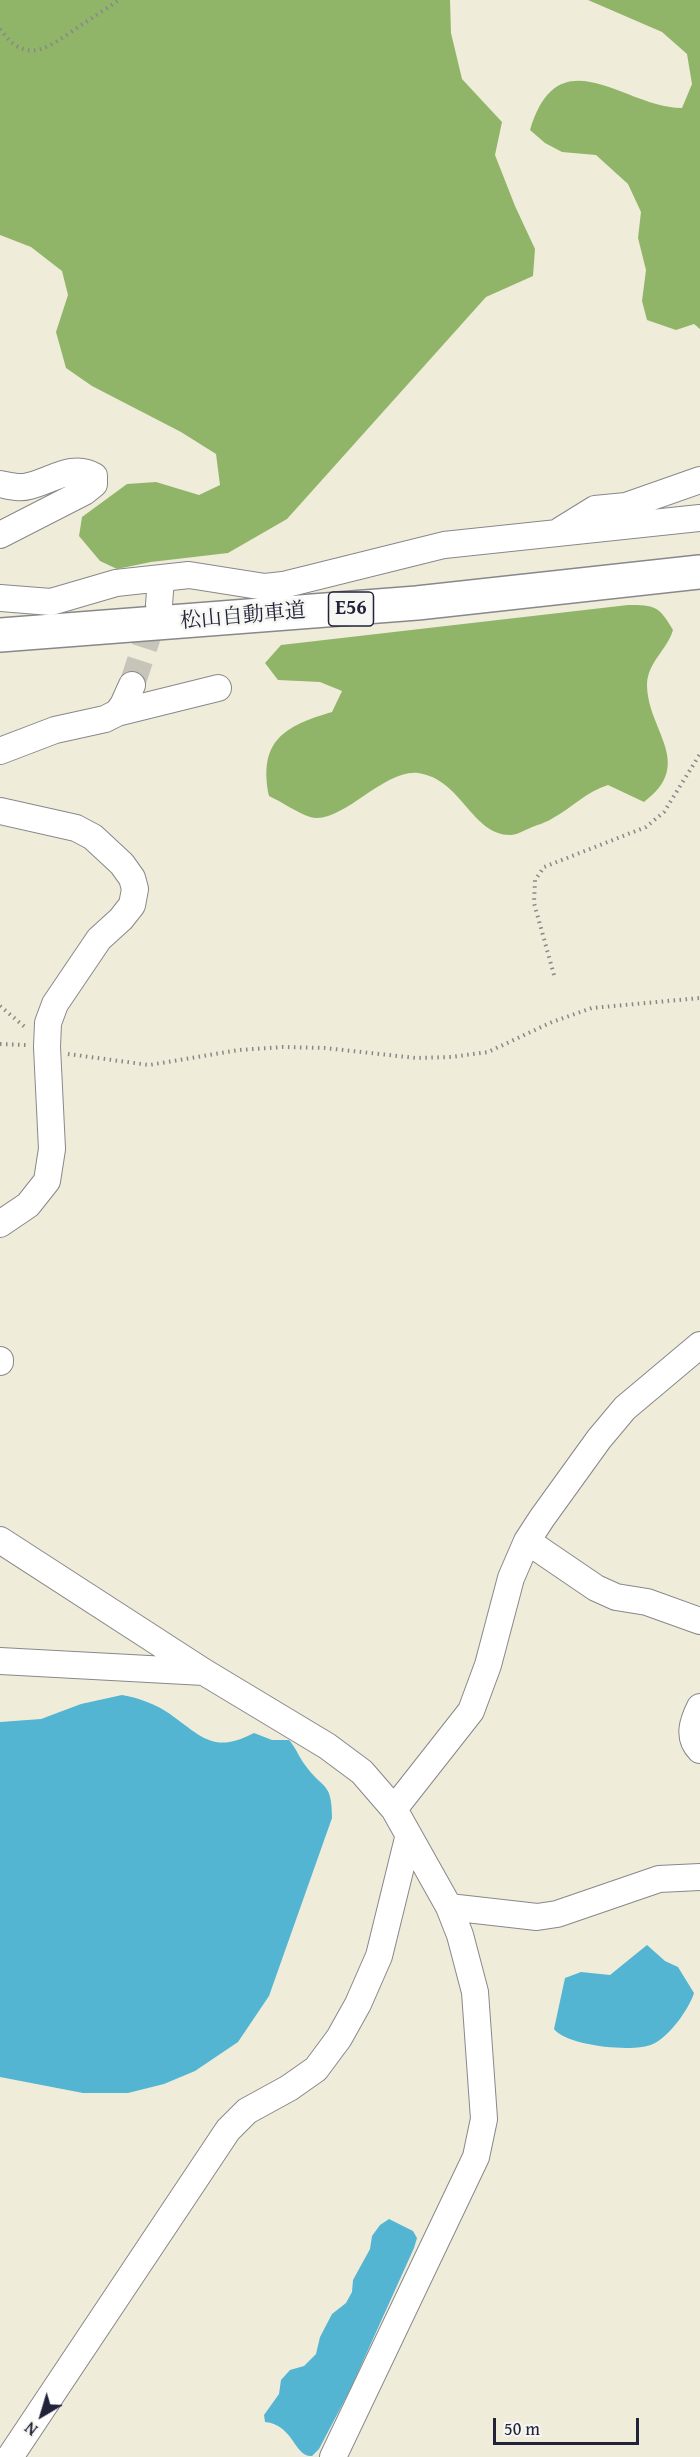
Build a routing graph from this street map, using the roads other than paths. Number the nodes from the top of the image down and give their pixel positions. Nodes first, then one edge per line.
1 (700, 480) edge
2 (0, 484) edge
3 (700, 518) edge
4 (555, 534) junction
5 (0, 535) edge
6 (700, 572) edge
7 (161, 578) junction
8 (0, 598) edge
9 (159, 605) tunnel mouth
10 (0, 634) edge
11 (132, 685) tunnel mouth
12 (218, 688) dead end
13 (117, 713) junction
14 (0, 750) edge
15 (0, 811) edge
16 (0, 1224) edge
17 (700, 1345) edge
18 (0, 1540) edge
19 (527, 1540) junction
20 (700, 1621) edge
21 (0, 1660) edge
22 (204, 1672) junction
23 (700, 1707) edge
24 (700, 1750) edge
25 (394, 1809) junction
26 (408, 1838) junction
27 (700, 1876) edge
28 (449, 1907) junction
29 (10, 2457) edge
30 (333, 2457) edge

1 - 4 street
2 - 5 street
3 - 4 street
4 - 7 street
6 - 10 highway, 松山自動車道 / E56
7 - 8 street
7 - 9 street
11 - 13 street
12 - 13 street
13 - 14 street
15 - 16 street
17 - 19 street
18 - 22 street
19 - 20 street
19 - 25 street
21 - 22 street
22 - 25 street
23 - 24 street
25 - 26 street
26 - 28 street
26 - 29 street
27 - 28 street
28 - 30 street

